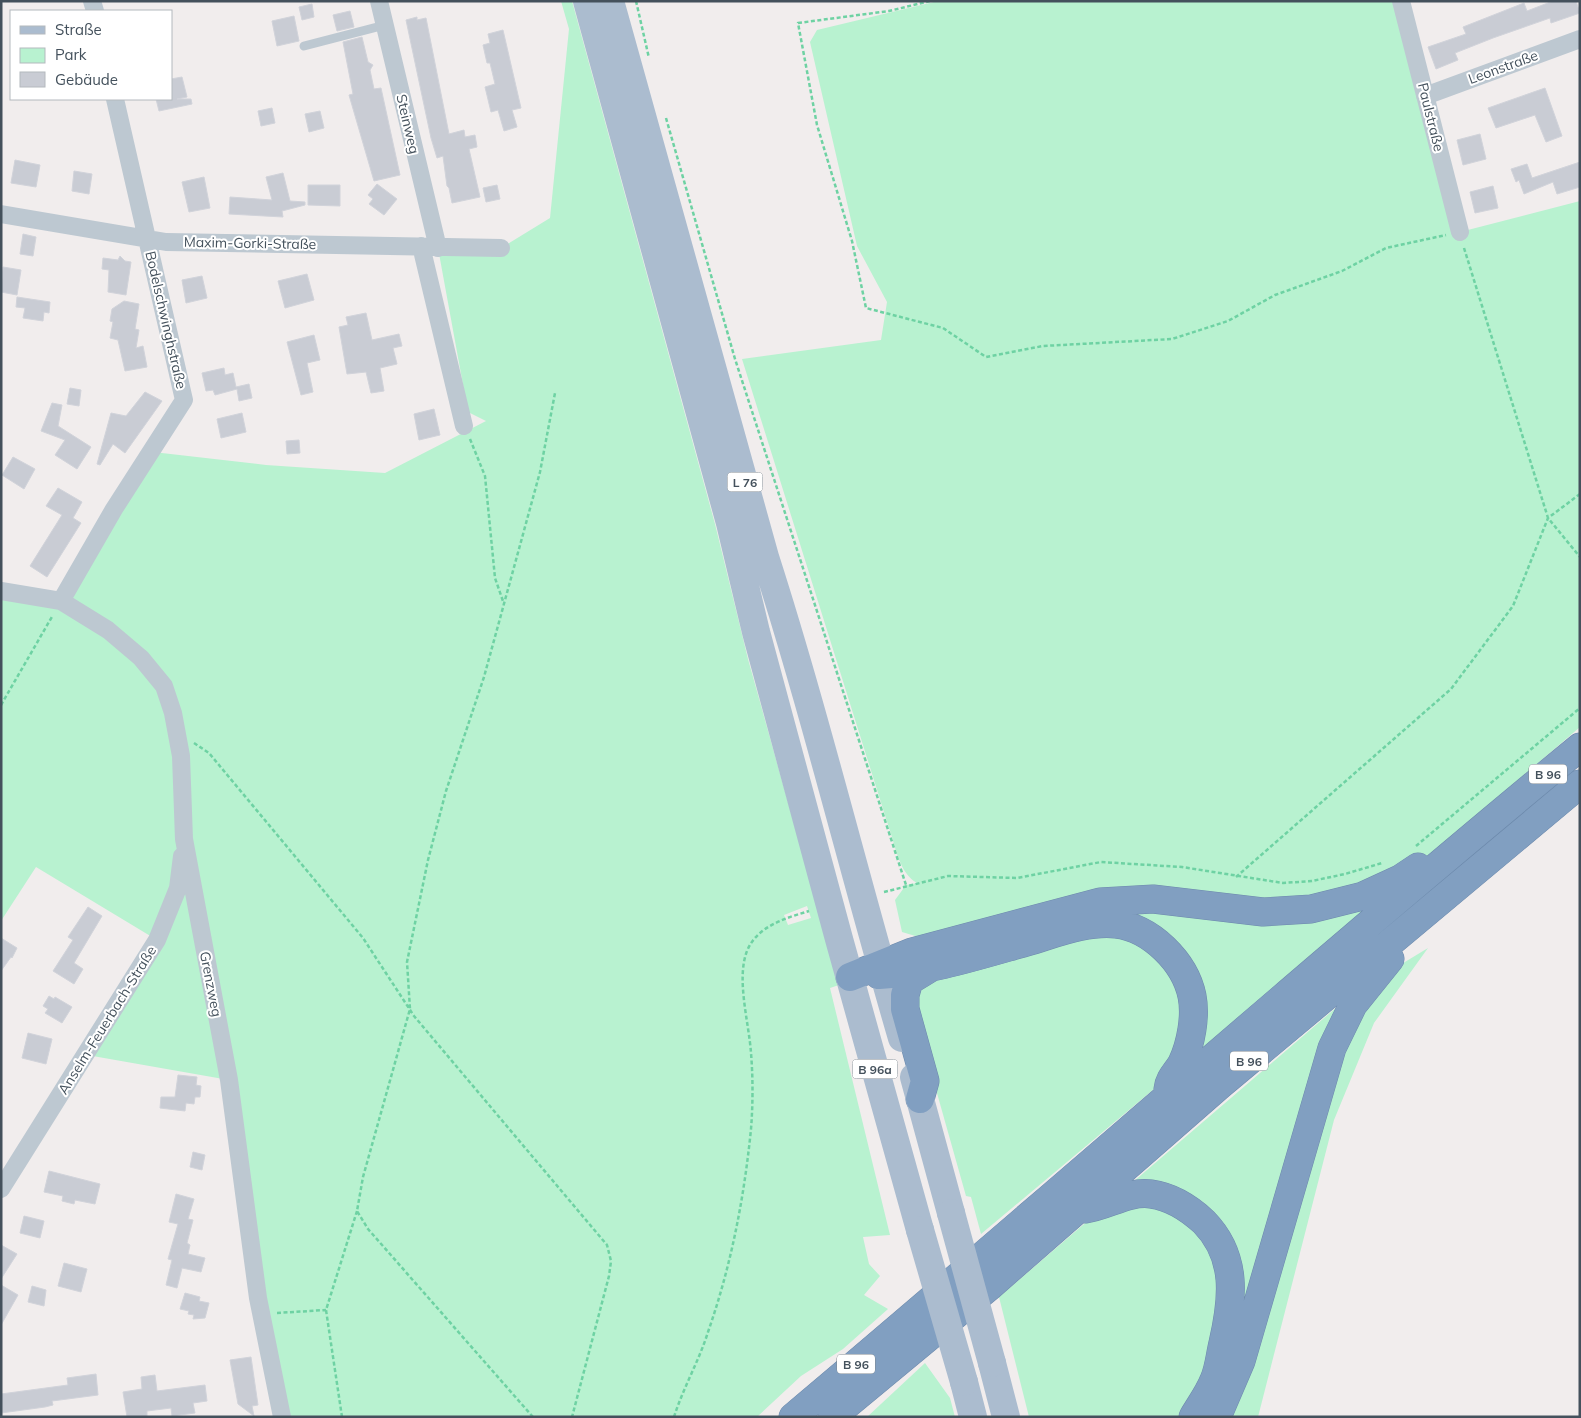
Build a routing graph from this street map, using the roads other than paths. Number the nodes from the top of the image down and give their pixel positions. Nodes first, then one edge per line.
1 (379, 1) edge
2 (587, 1) edge
3 (610, 1) edge
4 (1401, 1) edge
5 (385, 25) junction
6 (1580, 38) edge
7 (304, 46) dead end
8 (1425, 96) junction
9 (115, 100) edge
10 (1, 214) edge
11 (1460, 232) road end
12 (146, 238) junction
13 (429, 247) junction
14 (501, 248) dead end
15 (464, 426) road end
16 (1, 591) edge
17 (61, 601) junction
18 (1580, 748) edge
19 (1580, 784) edge
20 (1516, 800) junction
21 (184, 839) junction
22 (1424, 914) junction
23 (881, 969) junction
24 (927, 970) junction
25 (850, 976) junction
26 (1168, 1096) junction
27 (920, 1099) junction
28 (1, 1189) edge
29 (1076, 1210) junction
30 (282, 1417) edge
31 (793, 1417) edge
32 (832, 1417) edge
33 (973, 1417) edge
34 (1006, 1417) edge
35 (1193, 1417) edge
36 (1217, 1417) edge

1 - 5 street, Steinweg
2 - 25 main road, L 76
3 - 23 main road, L 76
4 - 8 street, Paulstraße
5 - 7 lane
5 - 13 street, Steinweg
6 - 8 street, Leonstraße
8 - 11 street, Paulstraße
9 - 12 street, Bodelschwinghstraße
10 - 12 street, Maxim-Gorki-Straße
12 - 13 street, Maxim-Gorki-Straße
12 - 17 street, Bodelschwinghstraße
13 - 14 street, Maxim-Gorki-Straße
13 - 15 street, Steinweg
16 - 17 street
17 - 21 street, Grenzweg
18 - 20 highway, B 96
19 - 22 highway, B 96
20 - 23 highway
20 - 26 highway, B 96
21 - 28 street, Anselm-Feuerbach-Straße
21 - 30 street, Grenzweg
22 - 29 highway, B 96
22 - 36 highway
23 - 24 highway
23 - 25 highway
23 - 27 main road
24 - 26 highway
24 - 27 highway
25 - 33 main road, B 96a, bridge
26 - 31 highway, B 96
27 - 34 main road, bridge
29 - 32 highway, B 96
29 - 35 highway

